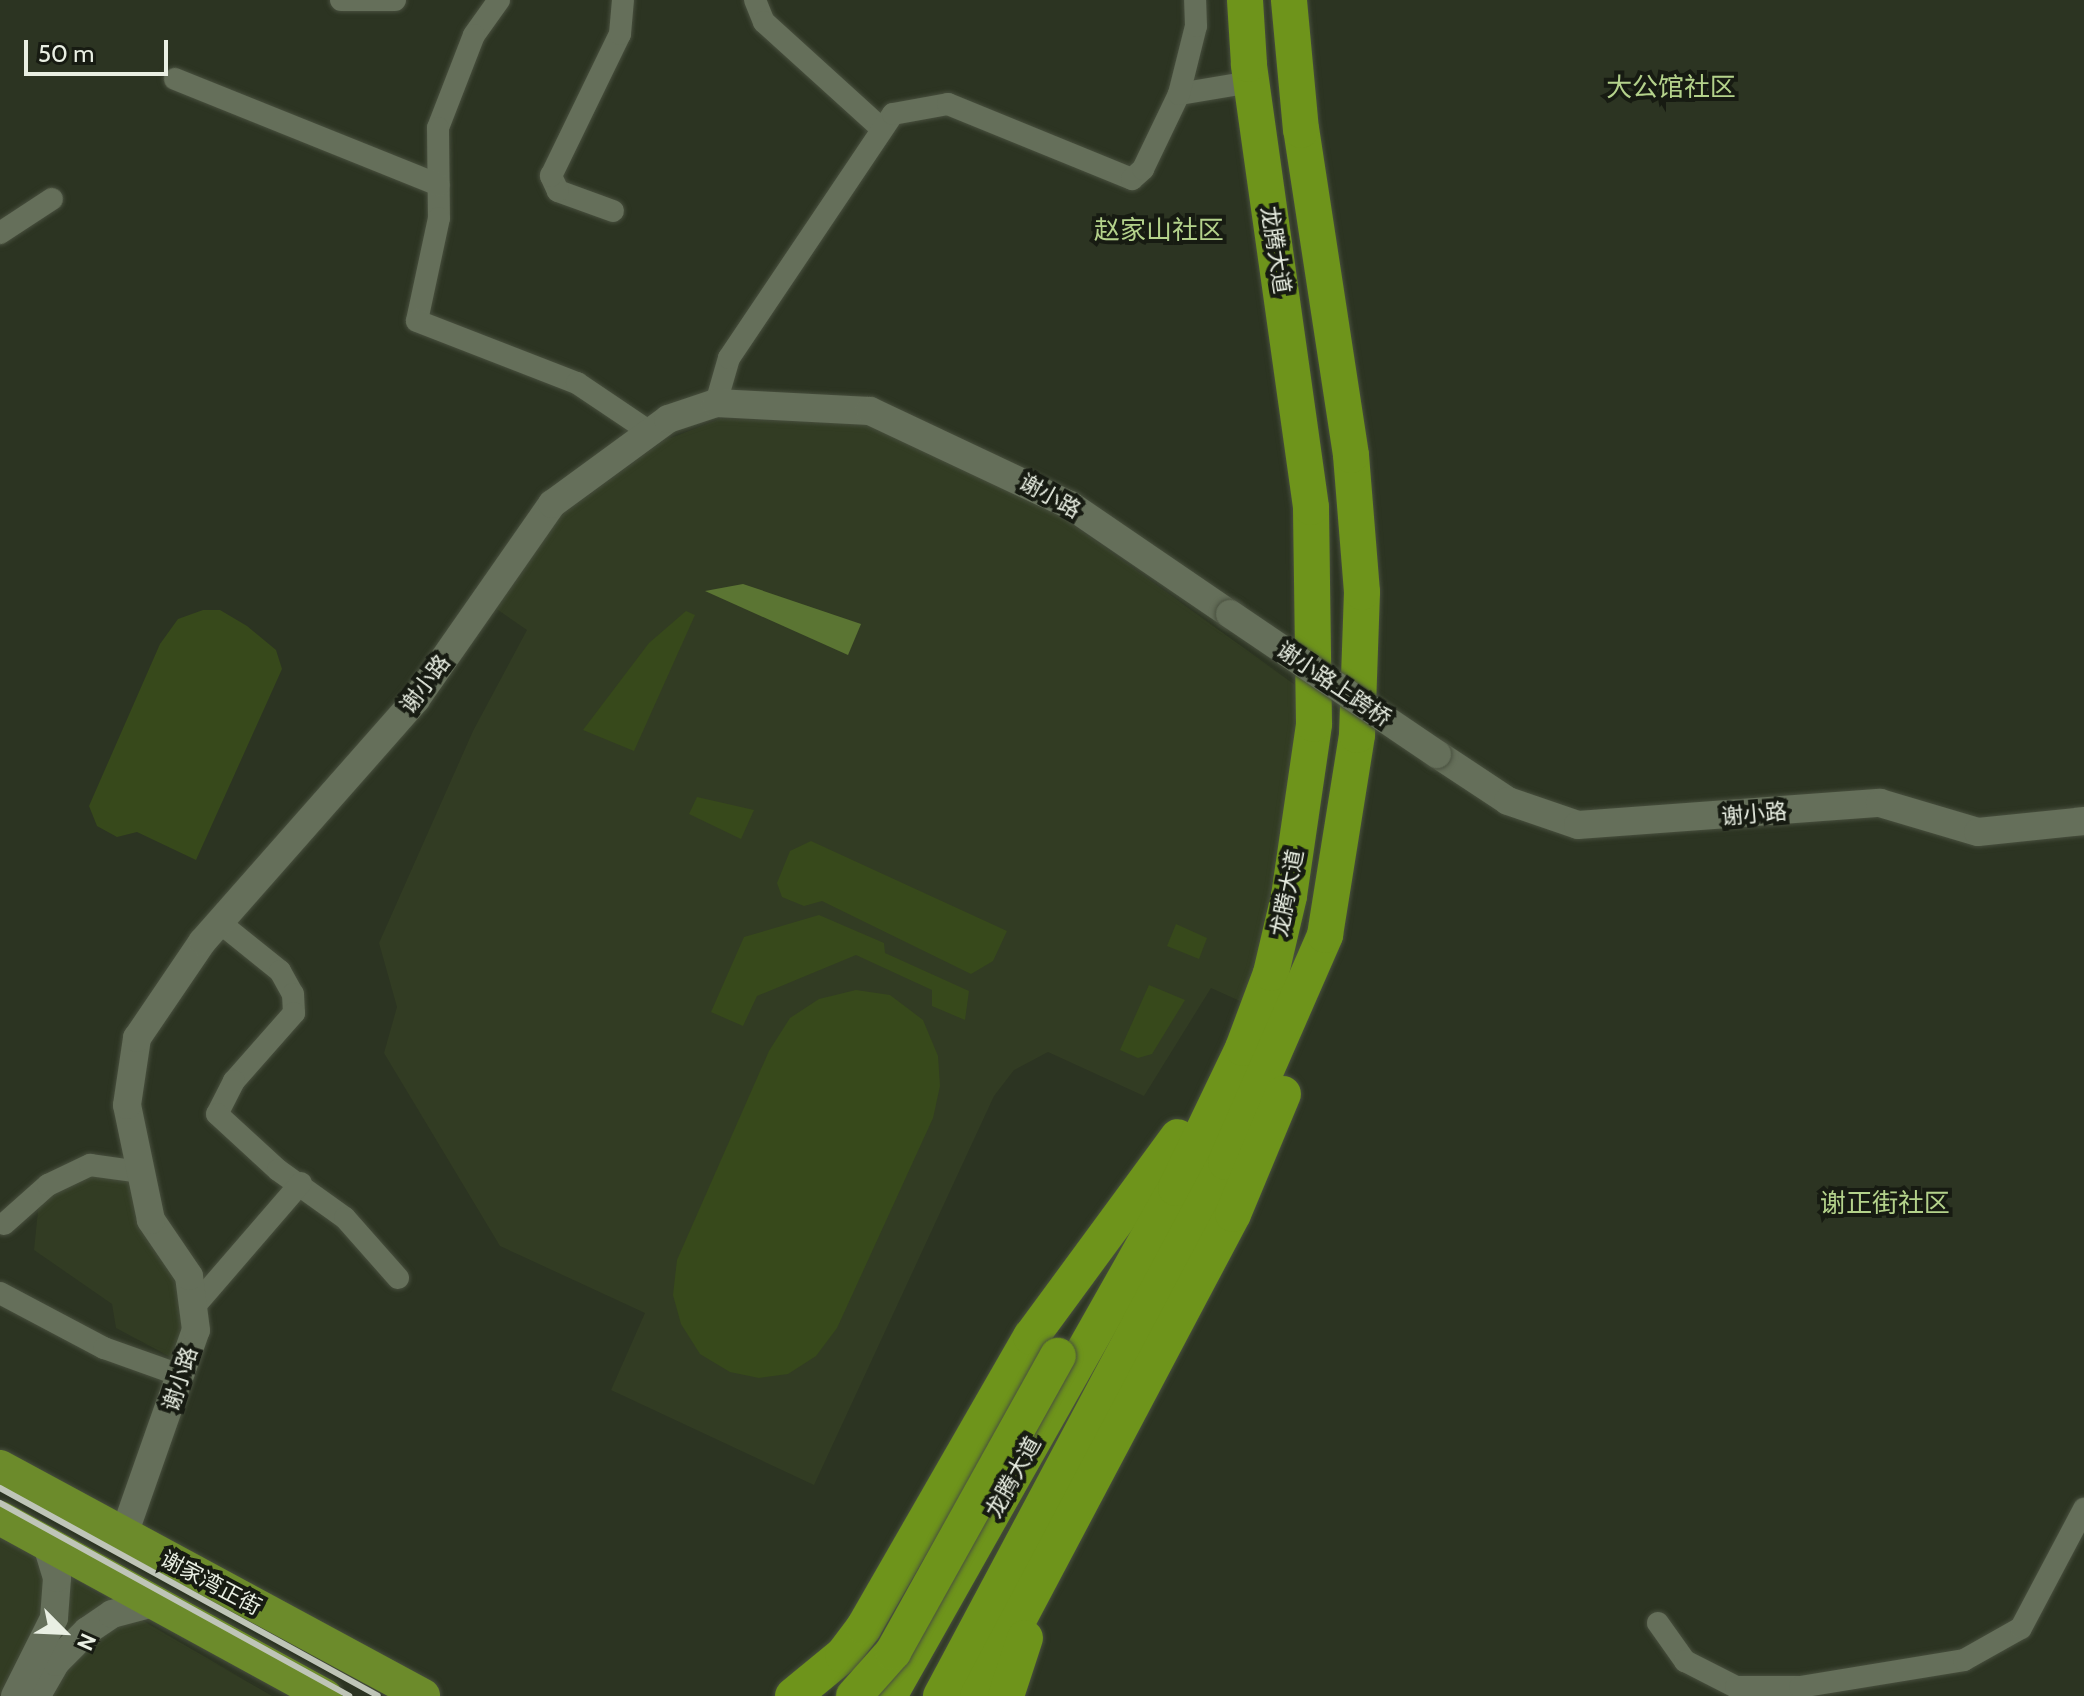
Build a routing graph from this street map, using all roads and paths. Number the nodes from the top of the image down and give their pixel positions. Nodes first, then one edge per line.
1 (341, 0) edge
2 (395, 0) edge
3 (623, 0) edge
4 (755, 0) edge
5 (1195, 0) edge
6 (1237, 0) edge
7 (1245, 0) edge
8 (1289, 0) edge
9 (1308, 0) edge
10 (496, 1) edge
11 (1250, 73) junction
12 (175, 79) dead end
13 (1179, 94) junction
14 (882, 129) junction
15 (1301, 130) junction
16 (439, 185) junction
17 (52, 199) dead end
18 (613, 211) dead end
19 (0, 233) edge
20 (716, 403) junction
21 (650, 432) junction
22 (1230, 614) joint
23 (1437, 754) joint
24 (2084, 821) edge
25 (219, 922) junction
26 (1325, 935) junction
27 (1243, 1048) junction
28 (1281, 1100) junction
29 (1178, 1137) junction
30 (1226, 1162) junction
31 (140, 1172) junction
32 (301, 1183) junction
33 (4, 1224) dead end
34 (398, 1278) dead end
35 (0, 1293) edge
36 (193, 1308) junction
37 (182, 1376) junction
38 (0, 1467) edge
39 (2084, 1509) edge
40 (0, 1518) edge
41 (123, 1537) junction
42 (47, 1545) junction
43 (153, 1603) junction
44 (1658, 1623) dead end
45 (15, 1696) edge
46 (37, 1696) edge
47 (325, 1696) edge
48 (423, 1696) edge
49 (793, 1696) edge
50 (854, 1696) edge
51 (889, 1696) edge
52 (941, 1696) edge
53 (978, 1696) edge
54 (1006, 1696) edge

1 - 2 street
3 - 18 street
4 - 14 street
5 - 13 street
6 - 11 highway
7 - 11 highway, 龙腾大道
8 - 15 highway, 龙腾大道
9 - 15 highway
10 - 16 street
11 - 13 street
11 - 27 highway, 龙腾大道
12 - 16 street
13 - 14 street
14 - 20 street
15 - 26 highway, 龙腾大道
16 - 21 street
17 - 19 street
20 - 21 street, 谢小路
20 - 22 street, 谢小路
21 - 25 street, 谢小路
22 - 23 street, 谢小路上跨桥, bridge
23 - 24 street, 谢小路
25 - 31 street, 谢小路
25 - 32 street
26 - 28 highway
26 - 30 highway, 龙腾大道
27 - 29 highway
27 - 51 highway, 龙腾大道
28 - 30 highway
28 - 53 highway
28 - 54 highway
29 - 49 highway
29 - 50 highway, bridge
30 - 52 highway, 龙腾大道
31 - 33 street
31 - 36 street, 谢小路
32 - 34 street
32 - 36 street
35 - 37 street
36 - 37 street, 谢小路
37 - 41 street, 谢小路
38 - 41 main road, 谢家湾正街
39 - 44 street
40 - 42 main road, 谢家湾正街
41 - 48 main road, 谢家湾正街
42 - 43 main road, 谢家湾正街
42 - 45 street
43 - 46 street
43 - 47 main road, 谢家湾正街

